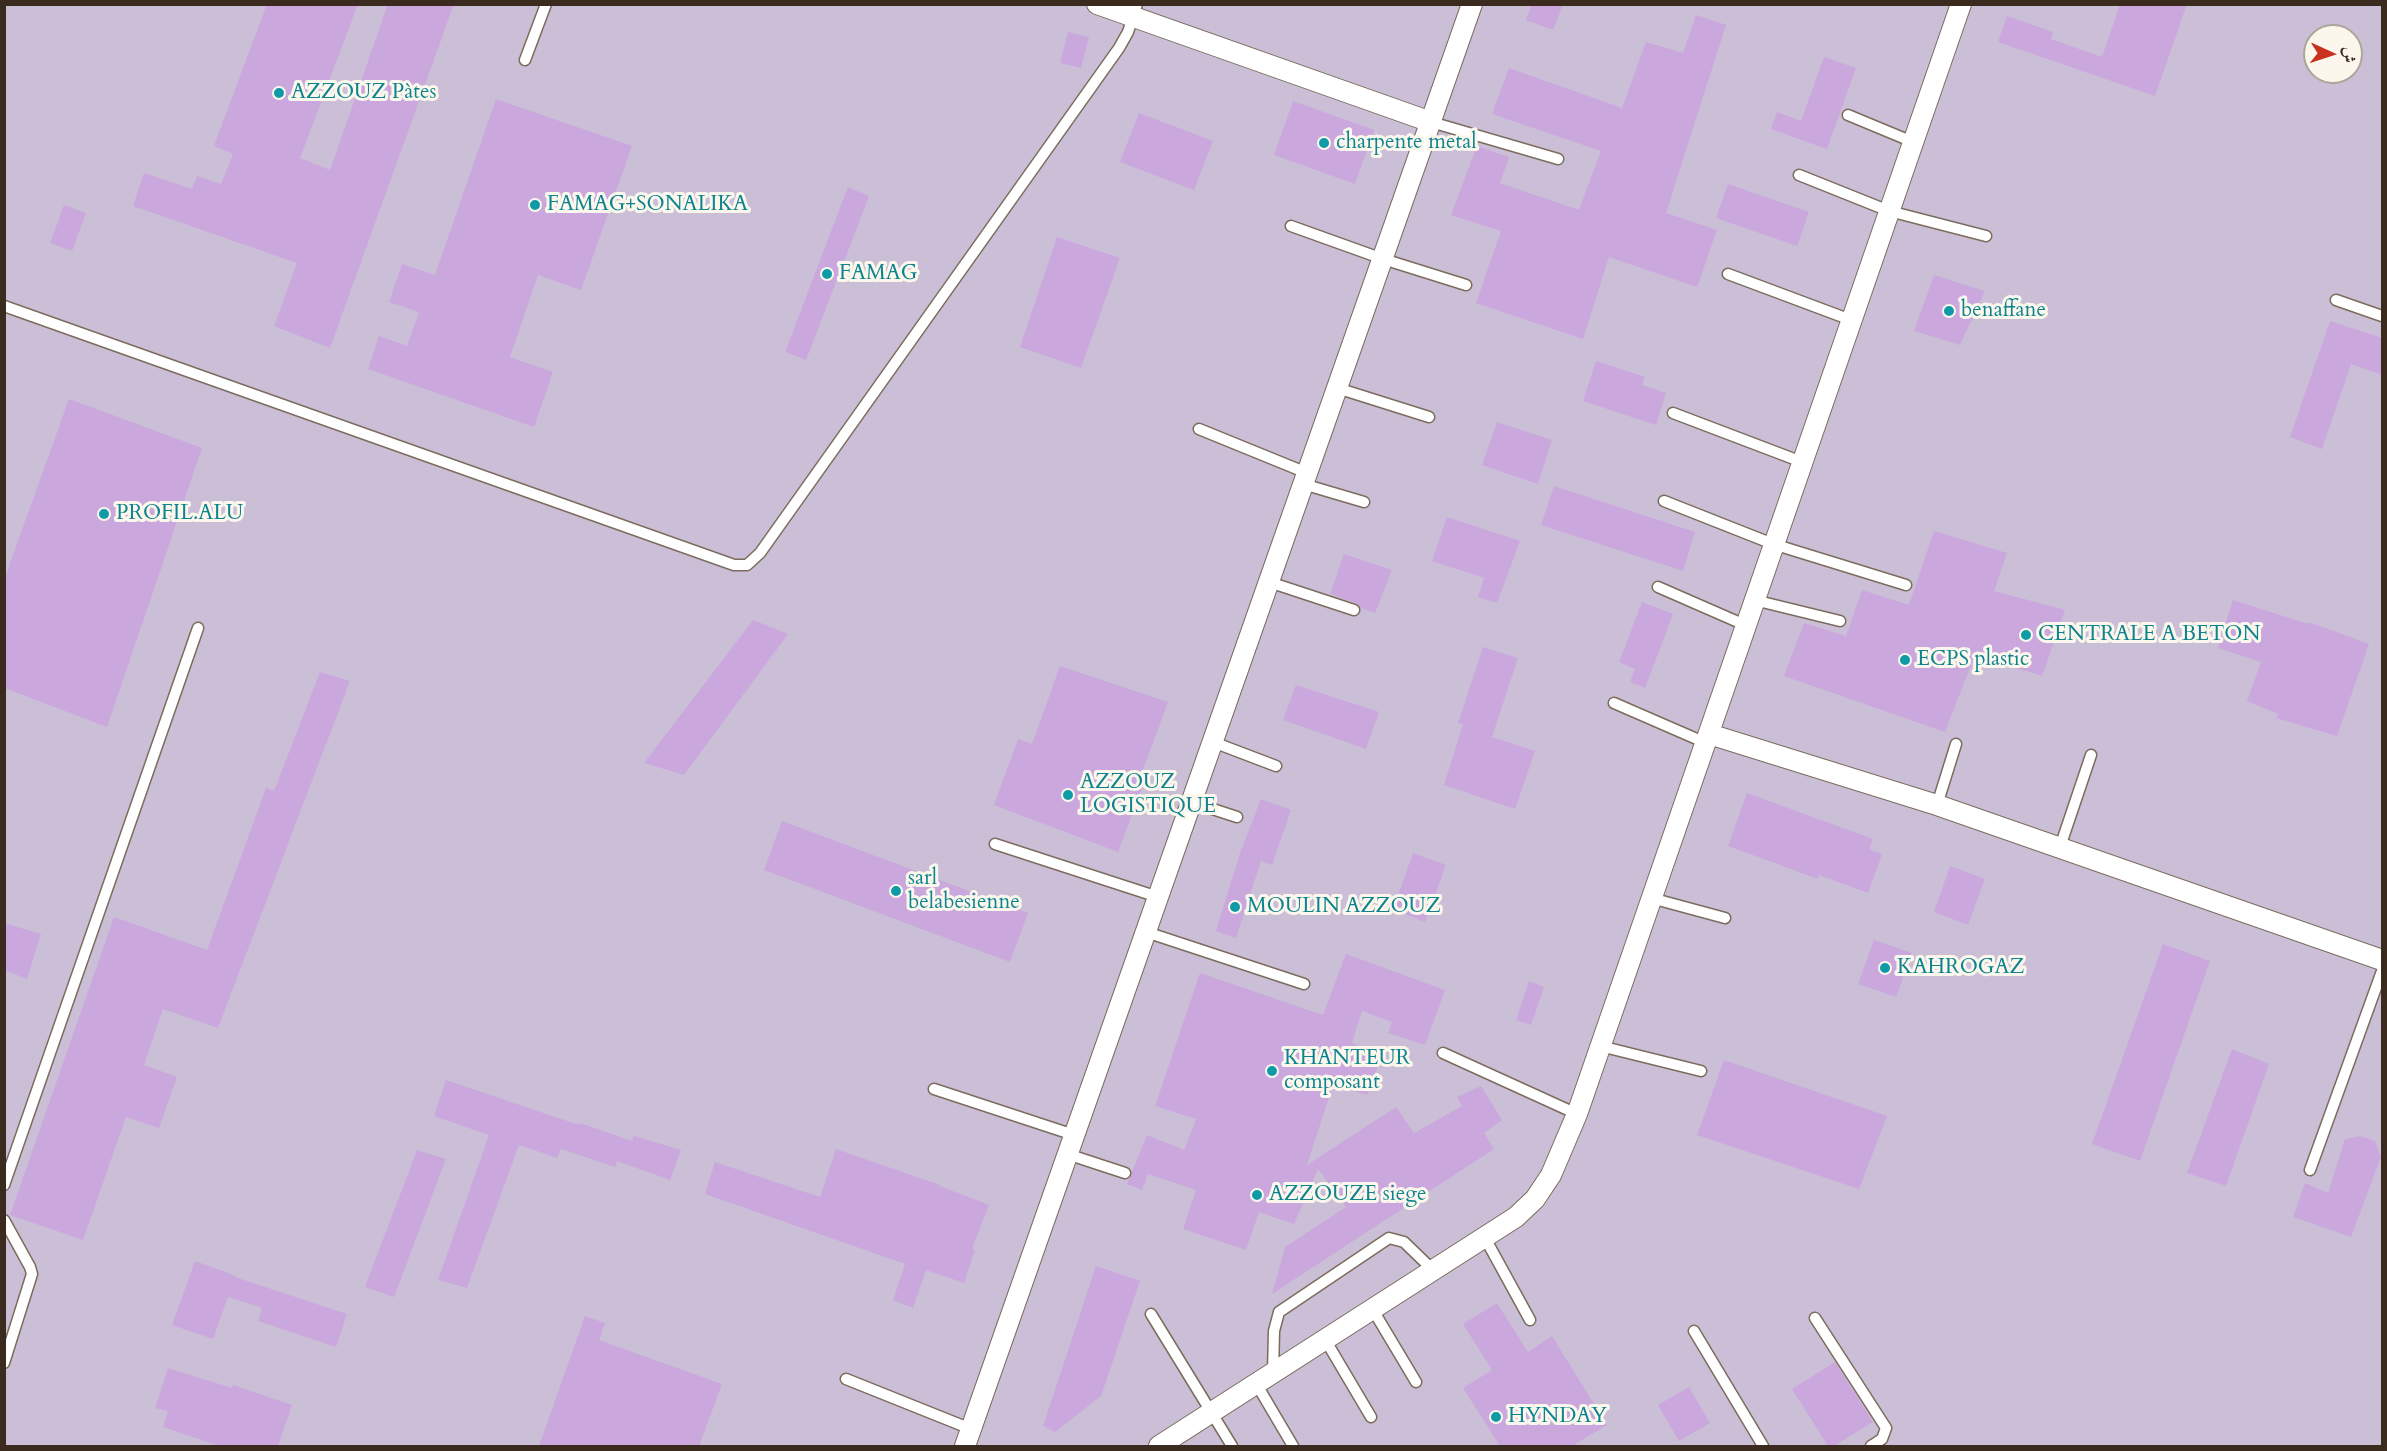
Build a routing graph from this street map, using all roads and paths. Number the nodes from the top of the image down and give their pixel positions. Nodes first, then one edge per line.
1 (546, 4) edge
2 (1097, 4) edge
3 (1472, 4) edge
4 (1960, 4) edge
5 (1136, 11) edge
6 (525, 60) dead end
7 (1848, 115) dead end
8 (1431, 122) junction
9 (1913, 142) junction
10 (1558, 159) dead end
11 (1799, 175) dead end
12 (1889, 211) junction
13 (1291, 226) dead end
14 (1986, 236) dead end
15 (1383, 259) junction
16 (1728, 274) dead end
17 (1466, 285) dead end
18 (2336, 300) dead end
19 (4, 306) edge
20 (2382, 316) edge
21 (1851, 320) junction
22 (1337, 388) junction
23 (1673, 413) dead end
24 (1429, 417) dead end
25 (1199, 429) dead end
26 (1802, 462) junction
27 (1305, 478) junction
28 (1664, 501) dead end
29 (1364, 502) dead end
30 (1773, 544) junction
31 (1269, 582) junction
32 (1906, 585) dead end
33 (1658, 587) dead end
34 (1754, 600) junction
35 (1354, 610) dead end
36 (1840, 621) dead end
37 (1745, 625) junction
38 (198, 628) dead end
39 (1614, 703) dead end
40 (1707, 738) junction
41 (1213, 742) junction
42 (1956, 744) dead end
43 (2091, 755) dead end
44 (1276, 766) dead end
45 (1191, 802) junction
46 (1937, 805) junction
47 (1236, 817) dead end
48 (994, 844) dead end
49 (2060, 847) junction
50 (1158, 897) junction
51 (1651, 898) junction
52 (1725, 918) dead end
53 (1146, 932) junction
54 (2382, 960) edge
55 (2382, 971) edge
56 (1304, 984) dead end
57 (1600, 1046) junction
58 (1443, 1053) dead end
59 (1701, 1071) dead end
60 (934, 1089) dead end
61 (1577, 1114) junction
62 (1074, 1135) junction
63 (1067, 1154) junction
64 (2310, 1170) dead end
65 (1125, 1173) dead end
66 (4, 1185) edge
67 (4, 1220) edge
68 (1485, 1238) junction
69 (1434, 1271) junction
70 (1373, 1310) junction
71 (1151, 1314) dead end
72 (1815, 1318) dead end
73 (1530, 1320) dead end
74 (1694, 1330) dead end
75 (1326, 1341) junction
76 (4, 1363) edge
77 (846, 1379) dead end
78 (1265, 1380) junction
79 (1416, 1382) dead end
80 (1212, 1412) junction
81 (1371, 1417) dead end
82 (968, 1438) edge
83 (1159, 1446) edge
84 (1232, 1446) edge
85 (1293, 1446) edge
86 (1763, 1446) edge
87 (1871, 1446) edge

1 - 6 lane
2 - 5 street
3 - 8 street
4 - 9 street
5 - 8 street
5 - 19 lane
7 - 9 lane
8 - 10 lane
8 - 15 street
9 - 12 street
11 - 12 lane
12 - 14 lane
12 - 21 street
13 - 15 lane
15 - 17 lane
15 - 22 street
16 - 21 lane
18 - 20 lane
21 - 26 street
22 - 24 lane
22 - 27 street
23 - 26 lane
25 - 27 lane
26 - 30 street
27 - 29 lane
27 - 31 street
28 - 30 lane
30 - 32 lane
30 - 34 street
31 - 35 lane
31 - 41 street
33 - 37 lane
34 - 36 lane
34 - 37 street
37 - 40 street
38 - 66 lane
39 - 40 lane
40 - 46 street
40 - 51 street
41 - 44 lane
41 - 45 street
42 - 46 lane
43 - 49 lane
45 - 47 lane
45 - 50 street
46 - 49 street
48 - 50 lane
49 - 54 street
50 - 53 street
51 - 52 lane
51 - 57 street
53 - 56 lane
53 - 62 street
55 - 64 lane
57 - 59 lane
57 - 61 street
58 - 61 lane
60 - 62 lane
61 - 68 street
62 - 63 street
63 - 65 lane
63 - 82 street
67 - 76 lane
68 - 69 street
68 - 73 lane
69 - 70 street
69 - 78 lane
70 - 75 street
70 - 79 lane
71 - 80 lane
72 - 87 lane
74 - 86 lane
75 - 78 street
75 - 81 lane
77 - 82 lane
78 - 80 street
78 - 85 lane
80 - 83 street
80 - 84 lane

